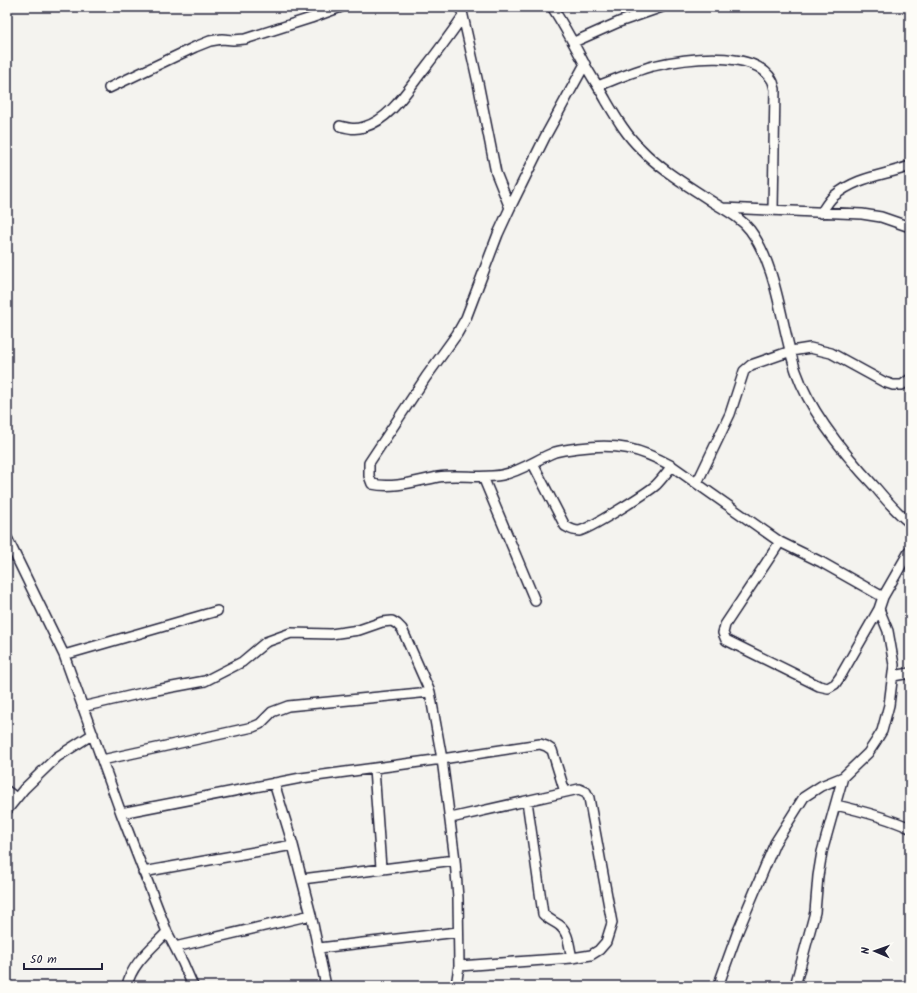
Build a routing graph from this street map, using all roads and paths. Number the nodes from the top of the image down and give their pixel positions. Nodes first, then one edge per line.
1 (341, 7) edge
2 (552, 7) edge
3 (662, 7) edge
4 (462, 12) edge
5 (574, 42) junction
6 (585, 64) junction
7 (598, 86) junction
8 (109, 88) dead end
9 (340, 126) dead end
10 (910, 166) edge
11 (510, 208) junction
12 (722, 208) junction
13 (773, 210) junction
14 (821, 213) junction
15 (910, 227) edge
16 (791, 351) junction
17 (910, 379) edge
18 (533, 464) junction
19 (672, 466) junction
20 (483, 477) junction
21 (696, 483) junction
22 (910, 522) edge
23 (780, 542) junction
24 (8, 543) edge
25 (910, 550) edge
26 (884, 598) junction
27 (535, 601) dead end
28 (879, 609) junction
29 (217, 612) dead end
30 (64, 655) junction
31 (910, 673) edge
32 (893, 676) junction
33 (430, 692) junction
34 (82, 707) junction
35 (93, 734) junction
36 (102, 760) junction
37 (442, 760) junction
38 (374, 769) junction
39 (843, 777) junction
40 (274, 783) junction
41 (7, 791) edge
42 (565, 792) junction
43 (16, 798) junction
44 (527, 801) junction
45 (836, 805) junction
46 (7, 810) edge
47 (121, 812) junction
48 (450, 818) junction
49 (910, 828) edge
50 (293, 845) junction
51 (455, 860) junction
52 (381, 868) junction
53 (144, 872) junction
54 (302, 879) junction
55 (312, 915) junction
56 (167, 932) junction
57 (458, 932) junction
58 (175, 947) junction
59 (319, 948) junction
60 (572, 958) junction
61 (459, 966) junction
62 (127, 986) edge
63 (194, 986) edge
64 (326, 986) edge
65 (456, 986) edge
66 (719, 986) edge
67 (795, 986) edge

1 - 8 street
2 - 5 street
3 - 5 street
4 - 9 street
4 - 11 street
5 - 6 street
6 - 7 street
6 - 11 street
7 - 12 street
7 - 13 street
10 - 14 street
11 - 20 street
12 - 13 street
12 - 16 street
13 - 14 street
14 - 15 street
16 - 17 street
16 - 21 street
16 - 22 street
18 - 19 street
18 - 19 street
18 - 20 street
19 - 21 street
20 - 27 street
21 - 23 street
23 - 26 street
23 - 28 street
24 - 30 street
25 - 26 street
26 - 28 street
28 - 32 street
29 - 30 street
30 - 34 street
31 - 32 street
32 - 39 street
33 - 34 street
33 - 36 street
33 - 37 street
34 - 35 street
35 - 36 street
35 - 43 street
36 - 47 street
37 - 38 street
37 - 42 street
37 - 48 street
38 - 40 street
38 - 52 street
39 - 45 street
39 - 66 street
40 - 47 street
40 - 50 street
41 - 43 street
42 - 44 street
42 - 60 street
43 - 46 street
44 - 48 street
44 - 60 street
45 - 49 street
45 - 67 street
47 - 53 street
48 - 51 street
50 - 53 street
50 - 54 street
51 - 52 street
51 - 57 street
52 - 54 street
53 - 56 street
54 - 55 street
55 - 58 street
55 - 59 street
56 - 58 street
56 - 62 street
57 - 59 street
57 - 61 street
58 - 63 street
59 - 64 street
60 - 61 street
61 - 65 street

